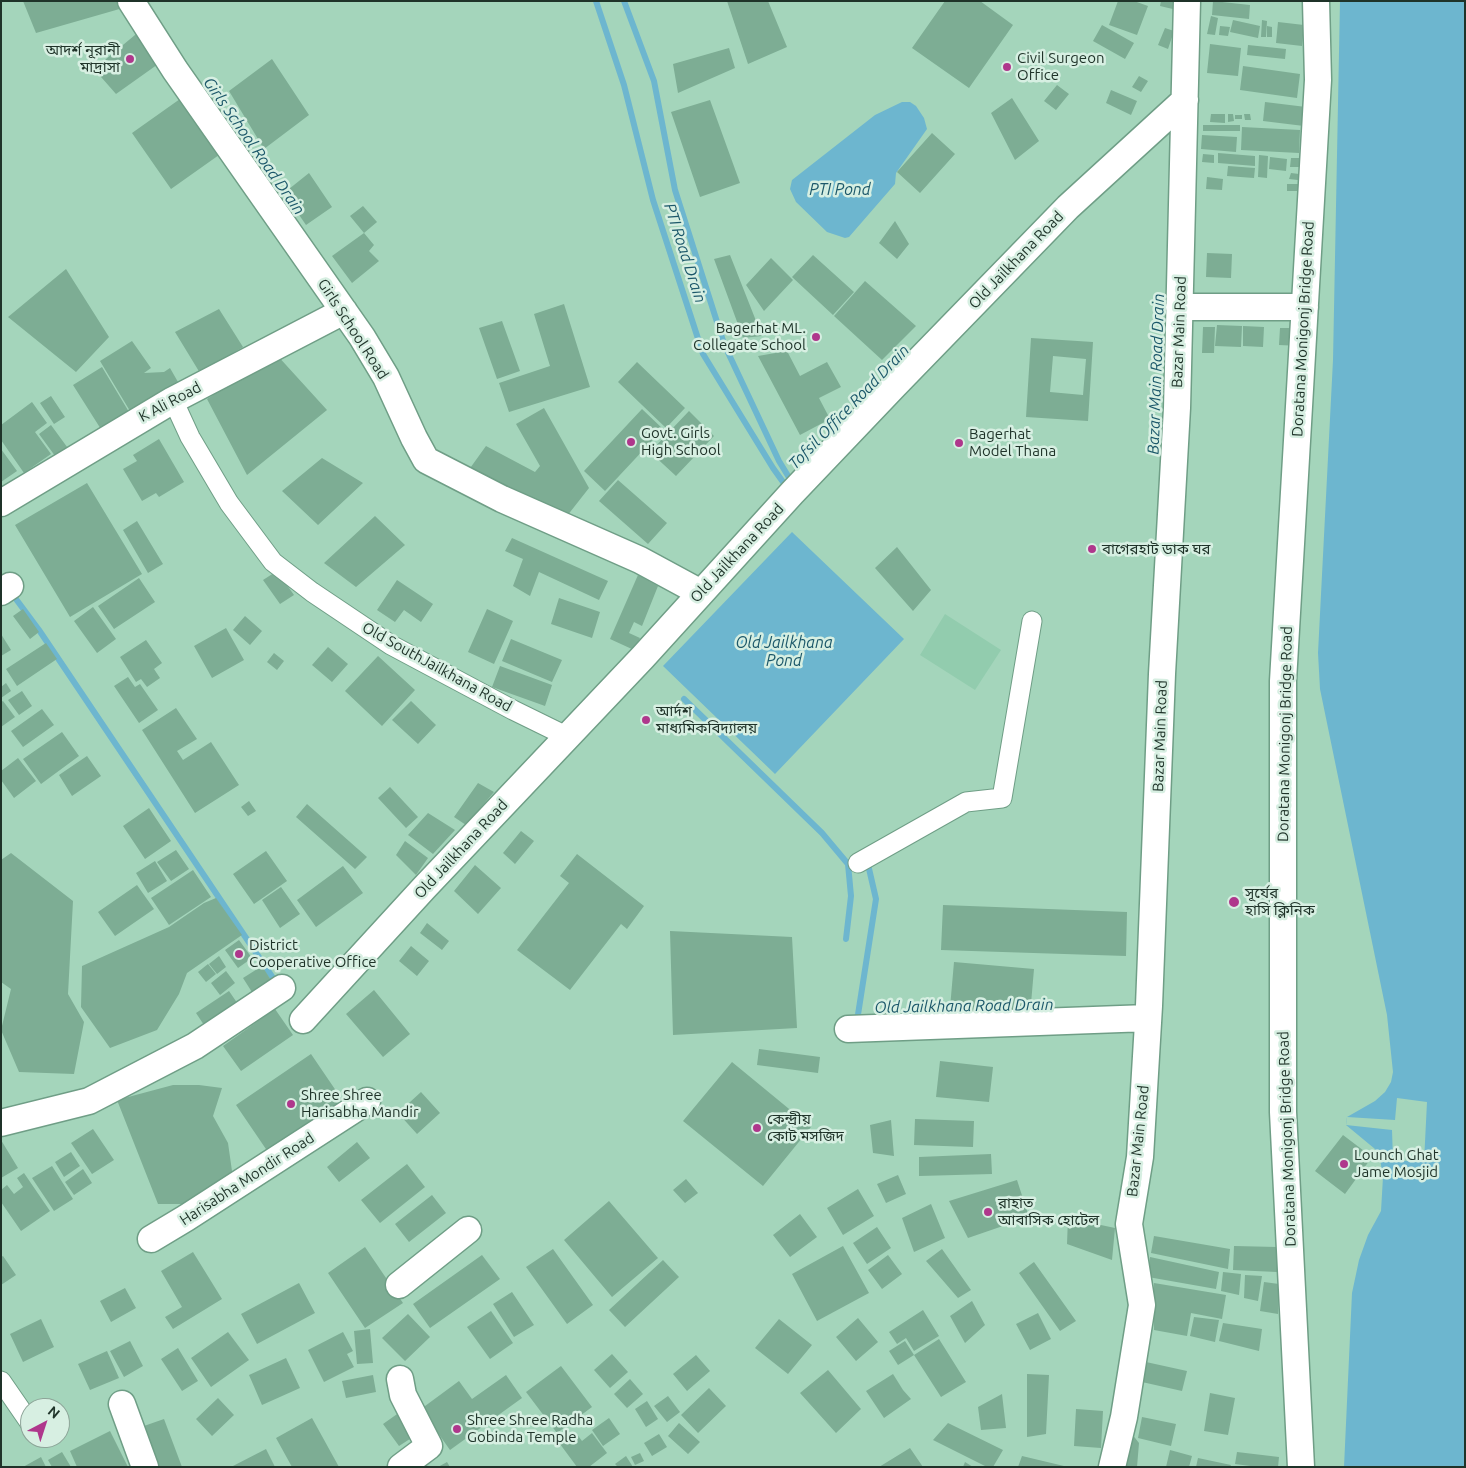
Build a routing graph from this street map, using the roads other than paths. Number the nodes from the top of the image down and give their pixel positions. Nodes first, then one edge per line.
1 (131, 1) edge
2 (1187, 1) edge
3 (1316, 1) edge
4 (1185, 100) junction
5 (1179, 307) junction
6 (1305, 307) junction
7 (344, 311) junction
8 (173, 400) junction
9 (1, 503) edge
10 (701, 593) junction
11 (1032, 621) dead end
12 (566, 736) junction
13 (858, 863) dead end
14 (282, 988) dead end
15 (1148, 1018) junction
16 (303, 1020) dead end
17 (848, 1029) dead end
18 (367, 1101) dead end
19 (1, 1123) edge
20 (468, 1230) dead end
21 (151, 1239) dead end
22 (399, 1285) dead end
23 (400, 1379) dead end
24 (1, 1381) edge
25 (122, 1404) dead end
26 (20, 1409) edge
27 (145, 1467) edge
28 (402, 1467) edge
29 (1112, 1467) edge
30 (1301, 1467) edge

1 - 7 street, Girls School Road
2 - 4 street, Bazar Main Road
3 - 6 street, Doratana Monigonj Bridge Road
4 - 5 street, Bazar Main Road
4 - 10 street, Old Jailkhana Road
5 - 6 street
5 - 15 street, Bazar Main Road
6 - 30 street, Doratana Monigonj Bridge Road
7 - 8 street, K Ali Road
7 - 10 street, Girls School Road
8 - 9 street, K Ali Road
8 - 12 street, Old SouthJailkhana Road
10 - 12 street, Old Jailkhana Road
11 - 13 street
12 - 16 street, Old Jailkhana Road
14 - 19 street
15 - 17 street
15 - 29 street, Bazar Main Road
18 - 21 street, Harisabha Mondir Road
20 - 22 street
23 - 28 street
24 - 26 street
25 - 27 street

